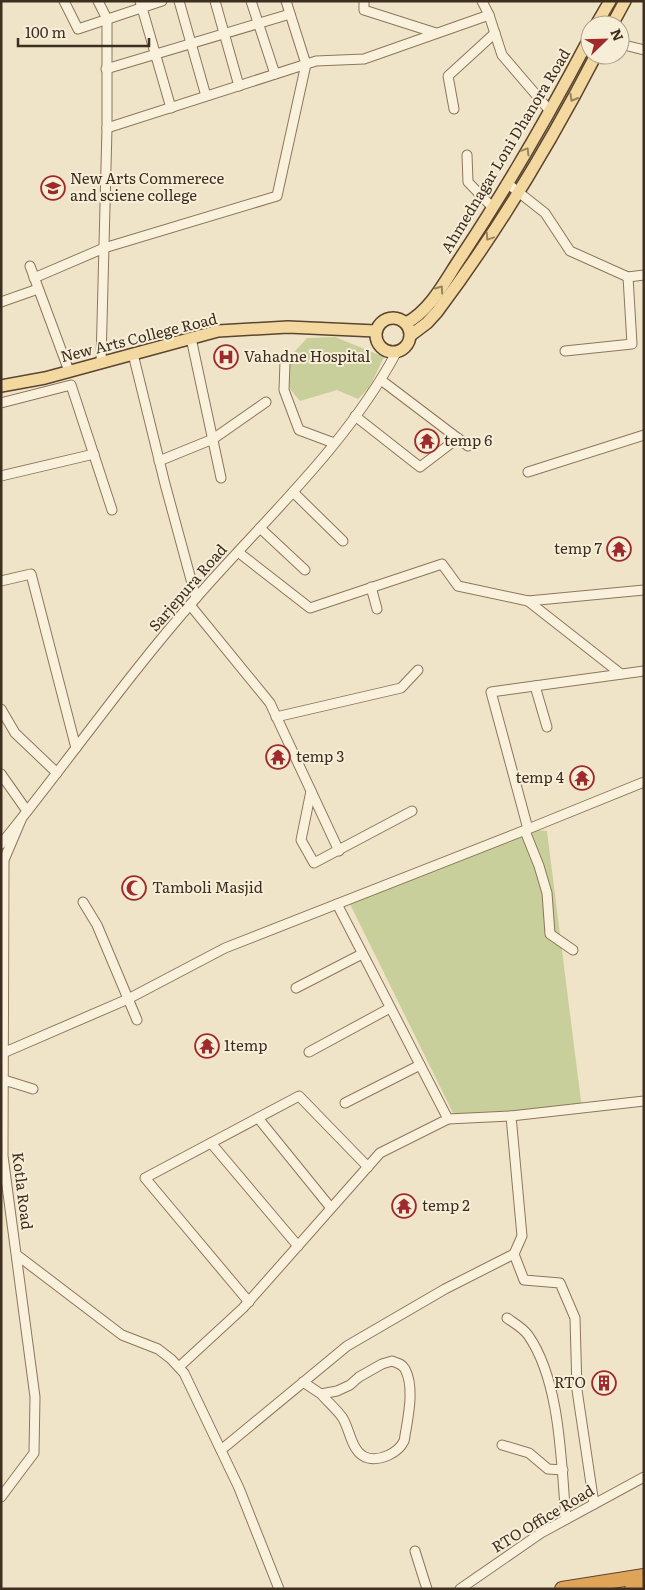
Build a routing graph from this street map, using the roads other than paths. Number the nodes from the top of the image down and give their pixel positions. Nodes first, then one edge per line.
1 (64, 1) edge
2 (98, 1) edge
3 (162, 1) edge
4 (179, 1) edge
5 (215, 1) edge
6 (251, 1) edge
7 (286, 1) edge
8 (364, 1) edge
9 (482, 1) edge
10 (610, 1) edge
11 (625, 1) edge
12 (142, 4) edge
13 (290, 14) junction
14 (489, 15) junction
15 (602, 15) edge
16 (617, 15) edge
17 (107, 19) junction
18 (258, 24) junction
19 (436, 33) junction
20 (495, 33) junction
21 (224, 34) junction
22 (191, 44) junction
23 (630, 46) edge
24 (644, 50) edge
25 (156, 54) junction
26 (580, 55) edge
27 (306, 64) junction
28 (591, 65) edge
29 (106, 69) junction
30 (275, 74) junction
31 (239, 86) junction
32 (206, 96) junction
33 (171, 108) junction
34 (454, 108) dead end
35 (550, 110) junction
36 (107, 128) junction
37 (467, 155) dead end
38 (507, 184) junction
39 (518, 192) junction
40 (493, 208) junction
41 (104, 248) junction
42 (30, 266) dead end
43 (644, 275) edge
44 (628, 277) junction
45 (34, 278) junction
46 (38, 289) junction
47 (1, 302) edge
48 (406, 323) junction
49 (376, 331) junction
50 (411, 335) junction
51 (191, 338) junction
52 (565, 351) dead end
53 (396, 352) junction
54 (133, 354) junction
55 (101, 362) junction
56 (285, 362) dead end
57 (70, 371) junction
58 (381, 380) junction
59 (1, 386) edge
60 (266, 402) dead end
61 (1, 403) edge
62 (356, 416) junction
63 (644, 435) edge
64 (458, 438) junction
65 (212, 439) junction
66 (334, 443) junction
67 (468, 446) dead end
68 (94, 454) junction
69 (159, 461) junction
70 (528, 472) dead end
71 (1, 476) edge
72 (221, 478) dead end
73 (292, 492) junction
74 (112, 510) dead end
75 (260, 528) junction
76 (342, 541) dead end
77 (238, 552) junction
78 (305, 570) dead end
79 (1, 582) edge
80 (371, 587) junction
81 (644, 590) edge
82 (193, 601) junction
83 (528, 601) junction
84 (377, 609) dead end
85 (418, 670) dead end
86 (644, 671) edge
87 (621, 674) junction
88 (535, 686) junction
89 (1, 709) edge
90 (276, 717) junction
91 (547, 727) dead end
92 (76, 748) junction
93 (57, 773) junction
94 (1, 774) edge
95 (644, 782) edge
96 (311, 791) junction
97 (412, 810) dead end
98 (27, 812) junction
99 (21, 820) junction
100 (526, 830) junction
101 (1, 844) edge
102 (339, 851) junction
103 (84, 902) dead end
104 (337, 904) junction
105 (573, 950) dead end
106 (362, 954) junction
107 (296, 988) dead end
108 (128, 999) junction
109 (390, 1008) junction
110 (137, 1020) dead end
111 (309, 1052) dead end
112 (3, 1053) junction
113 (420, 1065) junction
114 (2, 1079) edge
115 (33, 1089) dead end
116 (644, 1101) edge
117 (346, 1103) dead end
118 (511, 1116) junction
119 (258, 1118) junction
120 (448, 1119) junction
121 (2, 1129) edge
122 (211, 1142) junction
123 (368, 1167) junction
124 (331, 1208) junction
125 (298, 1246) junction
126 (514, 1254) junction
127 (17, 1255) junction
128 (249, 1302) junction
129 (507, 1318) dead end
130 (179, 1367) junction
131 (303, 1382) junction
132 (321, 1394) junction
133 (502, 1445) dead end
134 (221, 1450) junction
135 (563, 1470) junction
136 (644, 1477) edge
137 (1, 1497) edge
138 (594, 1504) junction
139 (566, 1520) junction
140 (415, 1551) dead end
141 (644, 1576) edge
142 (644, 1587) edge
143 (279, 1589) edge
144 (427, 1589) edge
145 (460, 1589) edge
146 (562, 1589) edge
147 (632, 1589) edge

1 - 17 street
2 - 17 street
3 - 12 street
4 - 22 street
5 - 21 street
6 - 18 street
7 - 13 street
8 - 19 street
9 - 14 street
10 - 15 main road
11 - 16 main road
12 - 17 street
12 - 25 street
13 - 18 street
13 - 27 street
14 - 19 street
14 - 20 street
17 - 29 street
18 - 21 street
18 - 30 street
19 - 27 street
20 - 34 street
20 - 35 street
21 - 22 street
21 - 31 street
22 - 25 street
22 - 32 street
23 - 24 street
25 - 29 street
25 - 33 street
26 - 35 main road, Ahmednagar Loni Dhanora Road
27 - 30 street
27 - 41 street
28 -> 39 main road, Ahmednagar Loni Dhanora Road
29 - 36 street
30 - 31 street
31 - 32 street
32 - 33 street
33 - 36 street
38 -> 35 main road, Ahmednagar Loni Dhanora Road
36 - 41 street
37 - 40 street
38 - 39 street
38 - 40 main road, Ahmednagar Loni Dhanora Road
39 - 44 street
39 -> 50 main road, Ahmednagar Loni Dhanora Road
48 -> 40 main road, Ahmednagar Loni Dhanora Road
41 - 45 street
41 - 55 street
42 - 45 street
43 - 44 street
44 - 52 street
45 - 46 street
46 - 47 street
46 - 57 street
48 - 49 main road
48 - 50 main road
49 - 51 main road, New Arts College Road
49 - 53 main road
50 - 53 main road
51 - 54 main road, New Arts College Road
51 - 65 street
53 - 58 street, Sarjepura Road
54 - 55 main road, New Arts College Road
54 - 69 street
55 - 57 main road, New Arts College Road
56 - 66 street
57 - 59 main road, New Arts College Road
58 - 62 street, Sarjepura Road
58 - 64 street
60 - 65 street
61 - 68 street
62 - 64 street
62 - 66 street, Sarjepura Road
63 - 70 street
64 - 67 street
65 - 69 street
65 - 72 street
66 - 73 street, Sarjepura Road
68 - 71 street
68 - 74 street
69 - 82 street
73 - 75 street, Sarjepura Road
73 - 76 street
75 - 77 street, Sarjepura Road
75 - 78 street
77 - 80 street
77 - 82 street, Sarjepura Road
79 - 92 street
80 - 83 street
80 - 84 street
81 - 83 street
82 - 90 street
82 - 92 street, Sarjepura Road
83 - 87 street
85 - 90 street
86 - 87 street
87 - 88 street
88 - 91 street
88 - 100 street
89 - 93 street
90 - 96 street
92 - 93 street, Sarjepura Road
93 - 98 street, Sarjepura Road
94 - 98 street
95 - 100 street
96 - 102 street
96 - 102 street
97 - 102 street
98 - 99 street, Sarjepura Road
99 - 101 street, Sarjepura Road
99 - 112 street, Kotla Road
100 - 104 street
100 - 105 street
103 - 108 street
104 - 106 street
104 - 108 street
106 - 107 street
106 - 109 street
108 - 110 street
108 - 112 street
109 - 111 street
109 - 113 street
112 - 114 street, Kotla Road
113 - 117 street
113 - 120 street
114 - 115 street
114 - 121 street, Kotla Road
116 - 118 street
118 - 120 street
118 - 126 street
119 - 122 street
119 - 123 street
119 - 124 street
120 - 123 street
121 - 127 street, Kotla Road
122 - 125 street
122 - 128 street
123 - 124 street
124 - 125 street
125 - 128 street
126 - 131 street
126 - 138 street
127 - 130 street
127 - 137 street, Kotla Road
128 - 130 street
129 - 135 street
130 - 134 street
131 - 132 street
131 - 134 street
132 - 132 street
133 - 135 street
134 - 143 street
135 - 139 street
136 - 138 street, RTO Office Road
138 - 139 street, RTO Office Road
139 - 145 street, RTO Office Road
140 - 144 street
141 - 146 highway
142 - 147 highway

